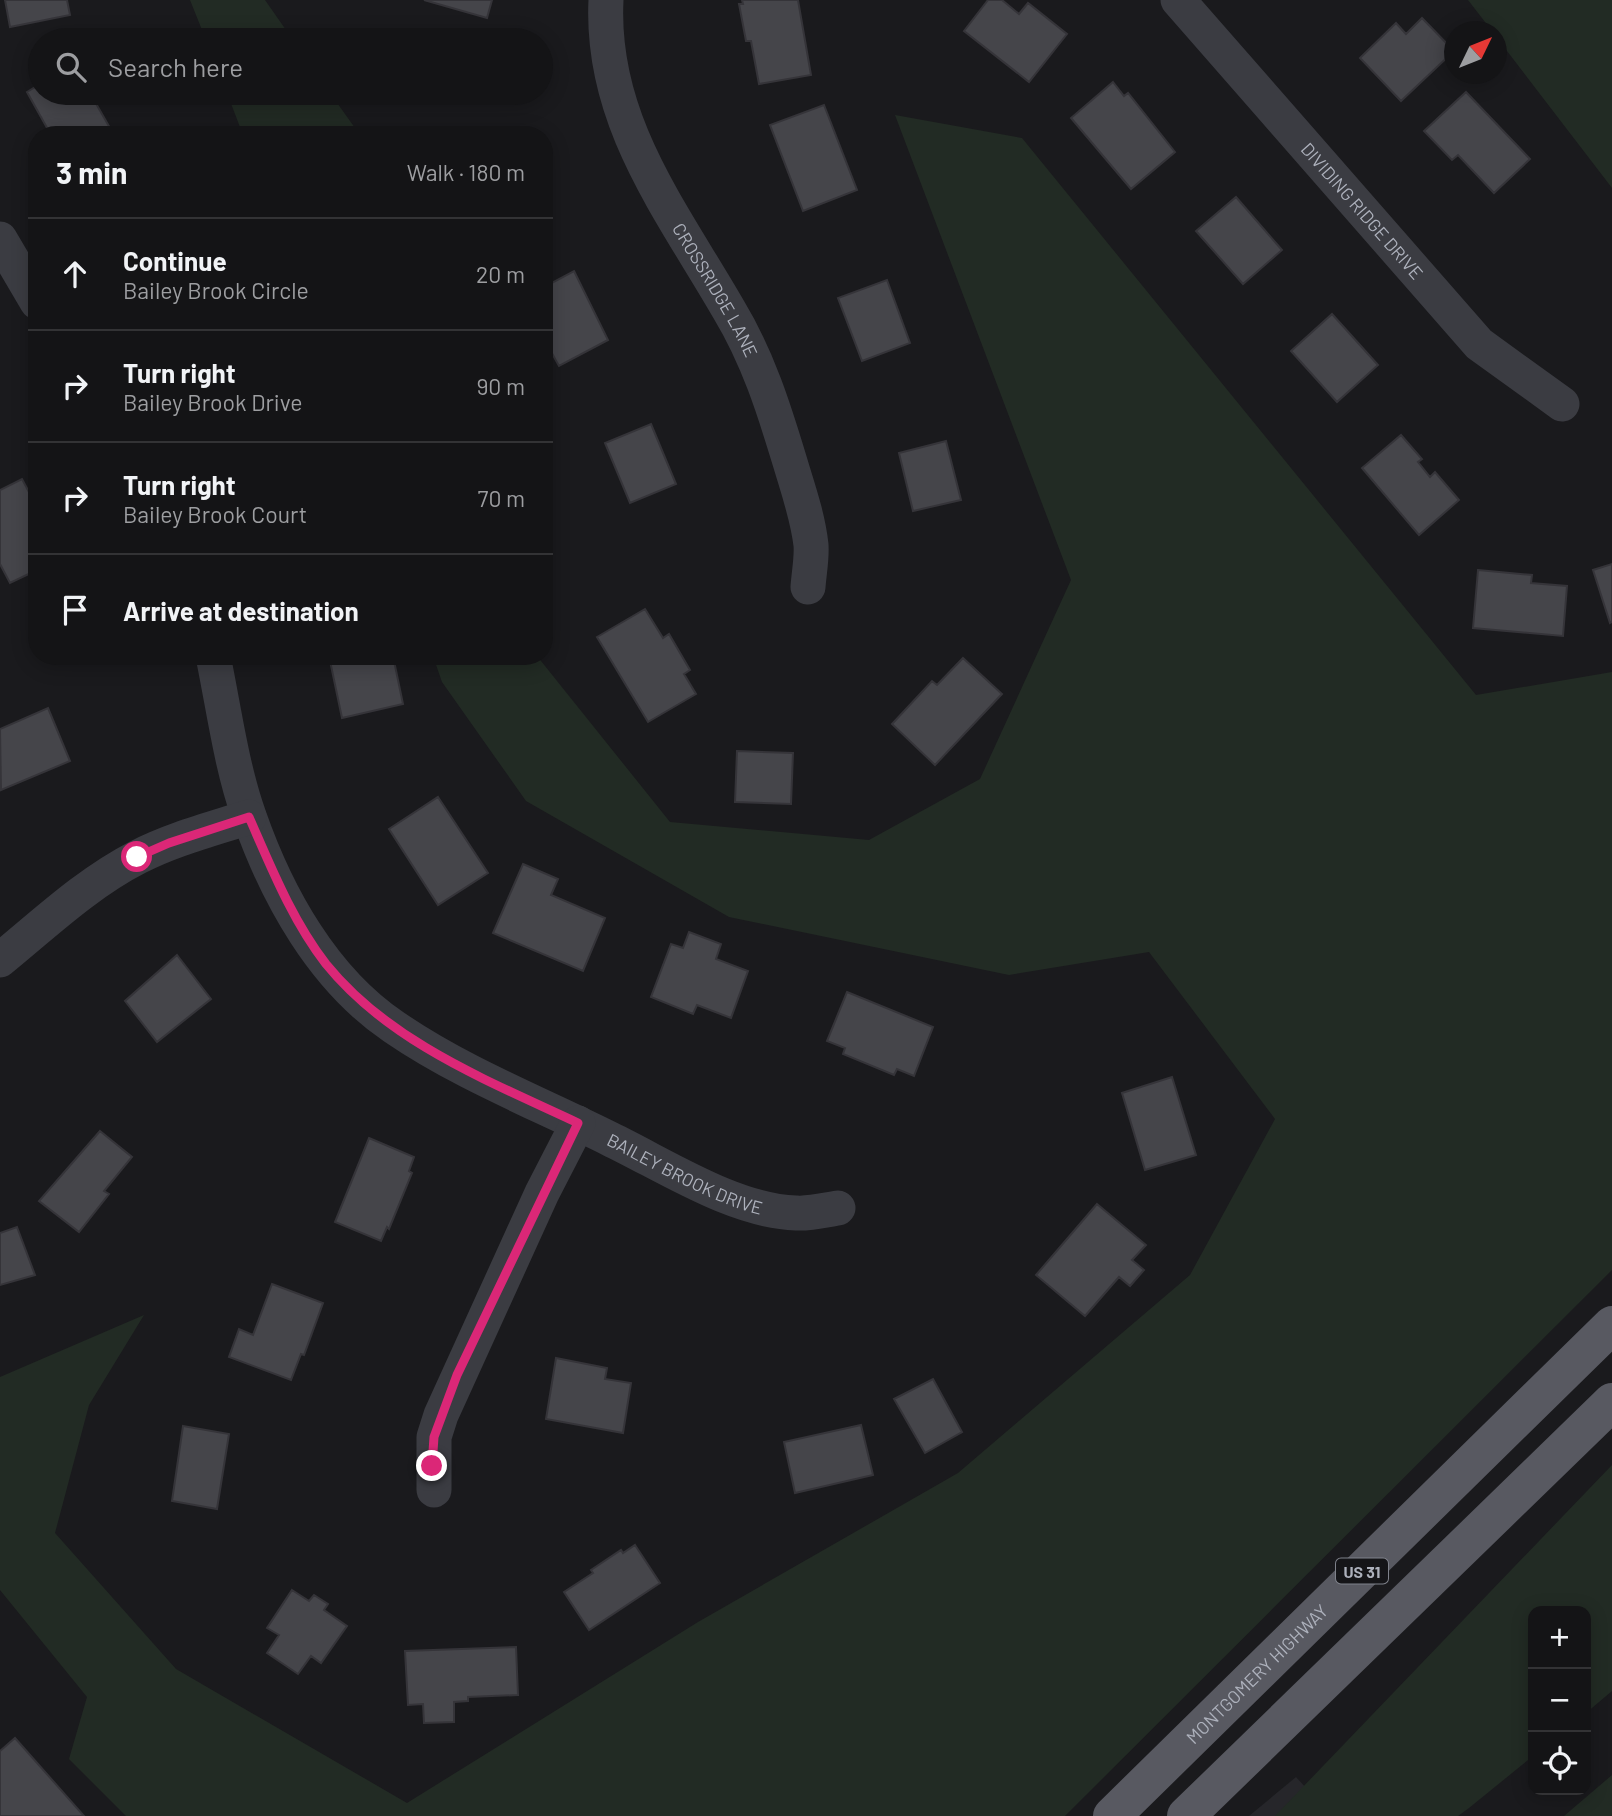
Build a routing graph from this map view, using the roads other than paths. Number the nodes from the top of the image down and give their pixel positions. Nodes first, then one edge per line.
1 (606, 0) edge
2 (1178, 0) edge
3 (0, 239) edge
4 (28, 287) edge
5 (1562, 404) dead end
6 (808, 587) dead end
7 (215, 665) edge
8 (249, 817) junction
9 (0, 960) edge
10 (578, 1123) junction
11 (838, 1208) dead end
12 (1612, 1325) edge
13 (1612, 1402) edge
14 (434, 1490) dead end
15 (1112, 1816) edge
16 (1185, 1816) edge

1 - 6 street, CROSSRIDGE LANE
2 - 5 street, DIVIDING RIDGE DRIVE
3 - 4 street
7 - 8 street, BAILEY BROOK DRIVE
8 - 9 street
8 - 10 street, BAILEY BROOK DRIVE
10 - 11 street, BAILEY BROOK DRIVE
10 - 14 street
12 - 15 main road, MONTGOMERY HIGHWAY / US 31
13 - 16 main road, US 31

